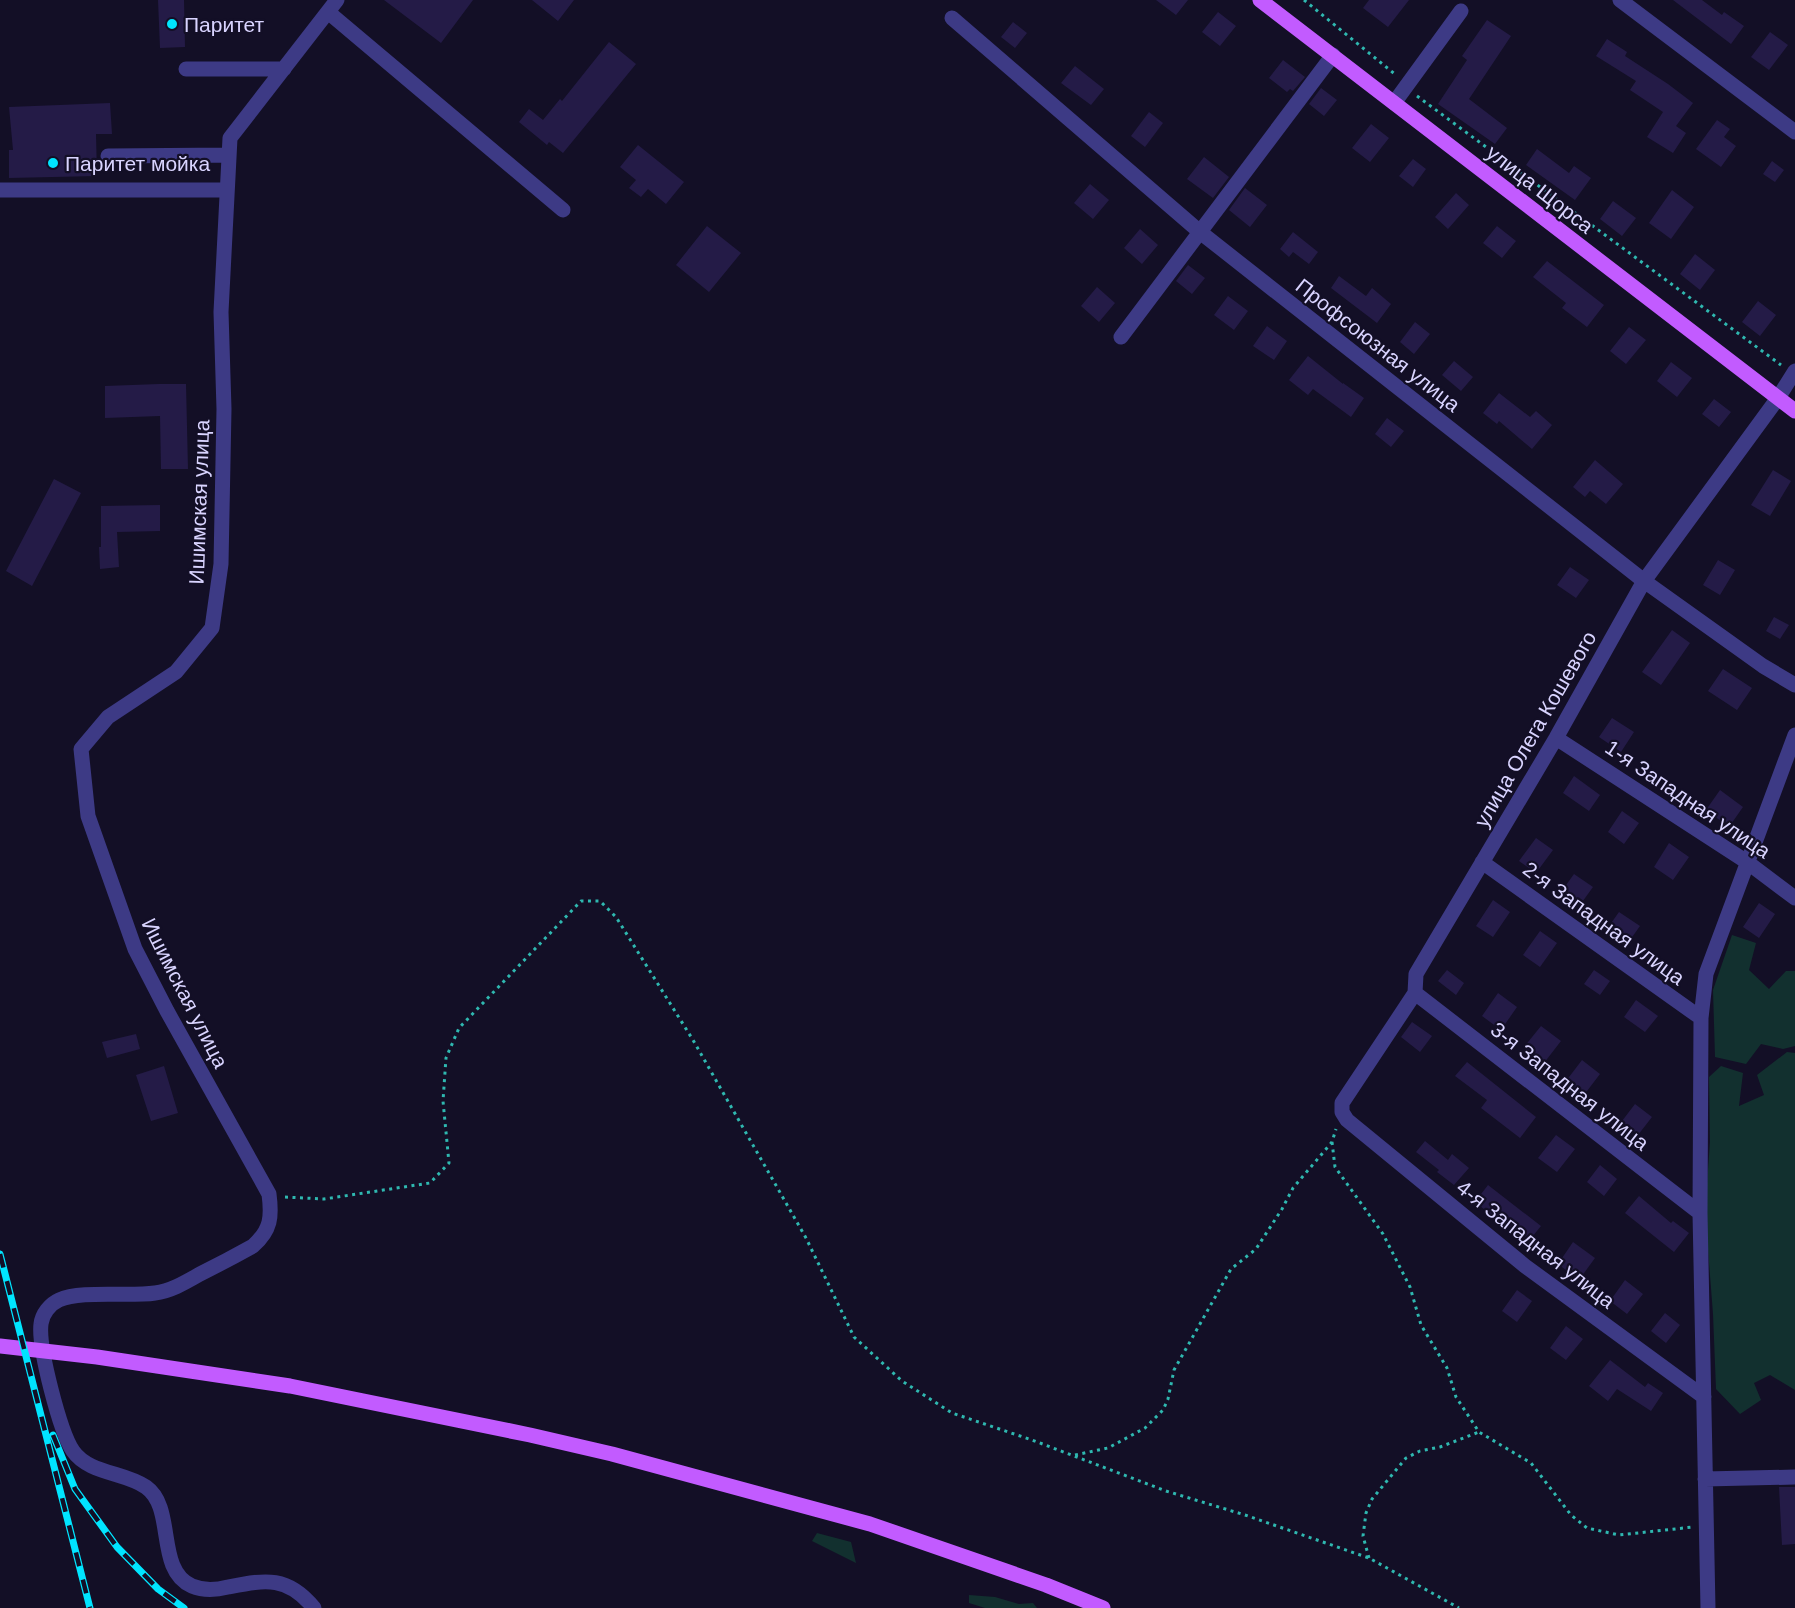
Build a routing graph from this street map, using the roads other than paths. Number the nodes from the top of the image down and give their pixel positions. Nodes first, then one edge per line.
1 (1260, 0) edge
2 (1620, 0) edge
3 (333, 6) edge
4 (1461, 11) dead end
5 (952, 18) dead end
6 (1332, 56) junction
7 (186, 69) dead end
8 (284, 69) junction
9 (1394, 103) junction
10 (1795, 132) edge
11 (229, 155) junction
12 (108, 156) dead end
13 (0, 190) edge
14 (227, 190) junction
15 (562, 210) dead end
16 (1200, 232) junction
17 (1121, 337) dead end
18 (1794, 373) edge
19 (1778, 398) junction
20 (1795, 411) edge
21 (1644, 580) junction
22 (1795, 685) edge
23 (1795, 735) edge
24 (1556, 738) junction
25 (1482, 862) junction
26 (1747, 862) junction
27 (1795, 898) edge
28 (1415, 993) junction
29 (1701, 1018) junction
30 (1345, 1116) joint
31 (1700, 1213) junction
32 (0, 1346) edge
33 (1704, 1397) junction
34 (1795, 1477) edge
35 (1705, 1479) junction
36 (314, 1608) edge
37 (1103, 1608) edge
38 (1708, 1608) edge

1 - 6 main road, улица Щорса
2 - 10 street
3 - 8 street, Ишимская улица
3 - 15 street
4 - 9 street
5 - 16 street, Профсоюзная улица
6 - 9 main road, улица Щорса
6 - 16 street
7 - 8 street
8 - 11 street, Ишимская улица
9 - 19 main road, улица Щорса
11 - 12 street
11 - 14 street, Ишимская улица
13 - 14 street
14 - 36 street, Ишимская улица
16 - 17 street
16 - 21 street, Профсоюзная улица
18 - 19 street, улица Олега Кошевого
19 - 20 main road, улица Щорса
19 - 21 street, улица Олега Кошевого
21 - 22 street, Профсоюзная улица
21 - 24 street, улица Олега Кошевого
23 - 26 street
24 - 25 street, улица Олега Кошевого
24 - 26 street, 1-я Западная улица
25 - 28 street, улица Олега Кошевого
25 - 29 street, 2-я Западная улица
26 - 27 street, 1-я Западная улица
26 - 29 street
28 - 30 street, улица Олега Кошевого
28 - 31 street, 3-я Западная улица
29 - 31 street
30 - 33 street, 4-я Западная улица
31 - 33 street
32 - 37 main road
33 - 35 street
34 - 35 street
35 - 38 street

